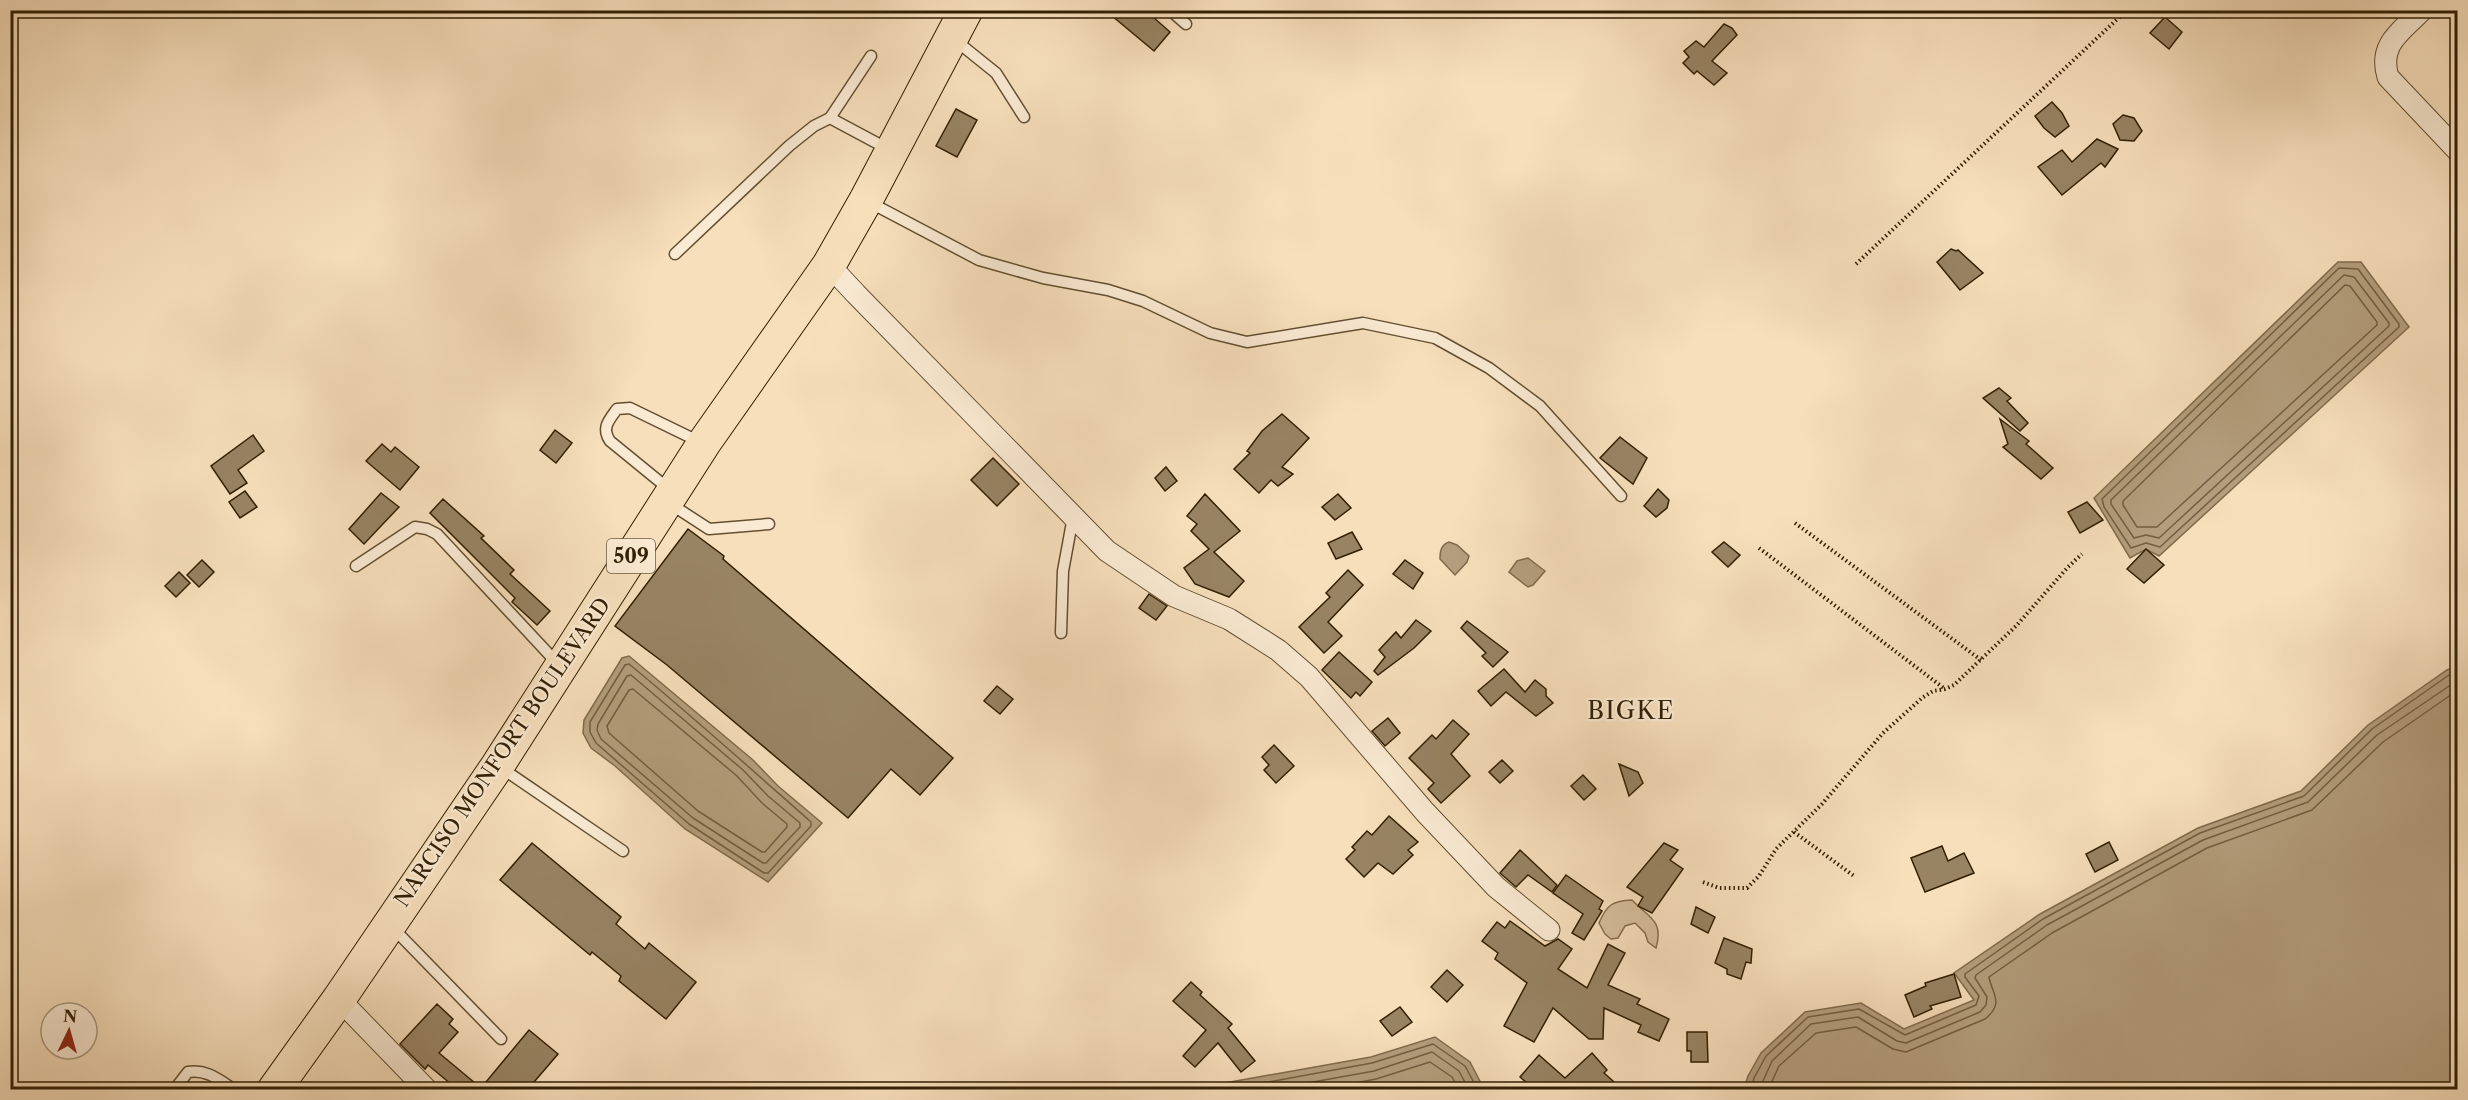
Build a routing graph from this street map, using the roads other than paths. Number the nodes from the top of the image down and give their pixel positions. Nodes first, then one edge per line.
1 (1170, 10) edge
2 (2422, 10) edge
3 (959, 24) edge
4 (1186, 24) dead end
5 (871, 56) dead end
6 (1024, 117) dead end
7 (830, 118) junction
8 (891, 151) junction
9 (2457, 151) edge
10 (866, 200) junction
11 (675, 254) dead end
12 (829, 265) junction
13 (704, 443) junction
14 (1621, 496) dead end
15 (670, 497) junction
16 (1073, 517) junction
17 (769, 524) dead end
18 (356, 566) dead end
19 (1061, 633) dead end
20 (560, 667) junction
21 (498, 765) junction
22 (623, 851) dead end
23 (388, 924) junction
24 (1549, 930) dead end
25 (339, 999) junction
26 (501, 1039) dead end
27 (174, 1089) edge
28 (235, 1089) edge
29 (274, 1089) edge
30 (427, 1089) edge

1 - 4 lane
2 - 9 street
3 - 6 lane
3 - 8 main road, NARCISO MONFORT BOULEVARD / 509
5 - 7 lane
7 - 8 lane
7 - 11 lane
8 - 10 main road, NARCISO MONFORT BOULEVARD / 509
10 - 12 main road, NARCISO MONFORT BOULEVARD / 509
10 - 14 lane
12 - 13 main road, NARCISO MONFORT BOULEVARD / 509
12 - 16 street
13 - 15 main road, NARCISO MONFORT BOULEVARD / 509
13 - 15 lane
15 - 17 lane
15 - 20 main road, NARCISO MONFORT BOULEVARD / 509
16 - 19 lane
16 - 24 street
18 - 20 lane
20 - 21 main road, NARCISO MONFORT BOULEVARD / 509
21 - 22 lane
21 - 23 main road, NARCISO MONFORT BOULEVARD / 509
23 - 25 main road, NARCISO MONFORT BOULEVARD / 509
23 - 26 lane
25 - 29 main road, NARCISO MONFORT BOULEVARD / 509
25 - 30 street
27 - 28 lane

